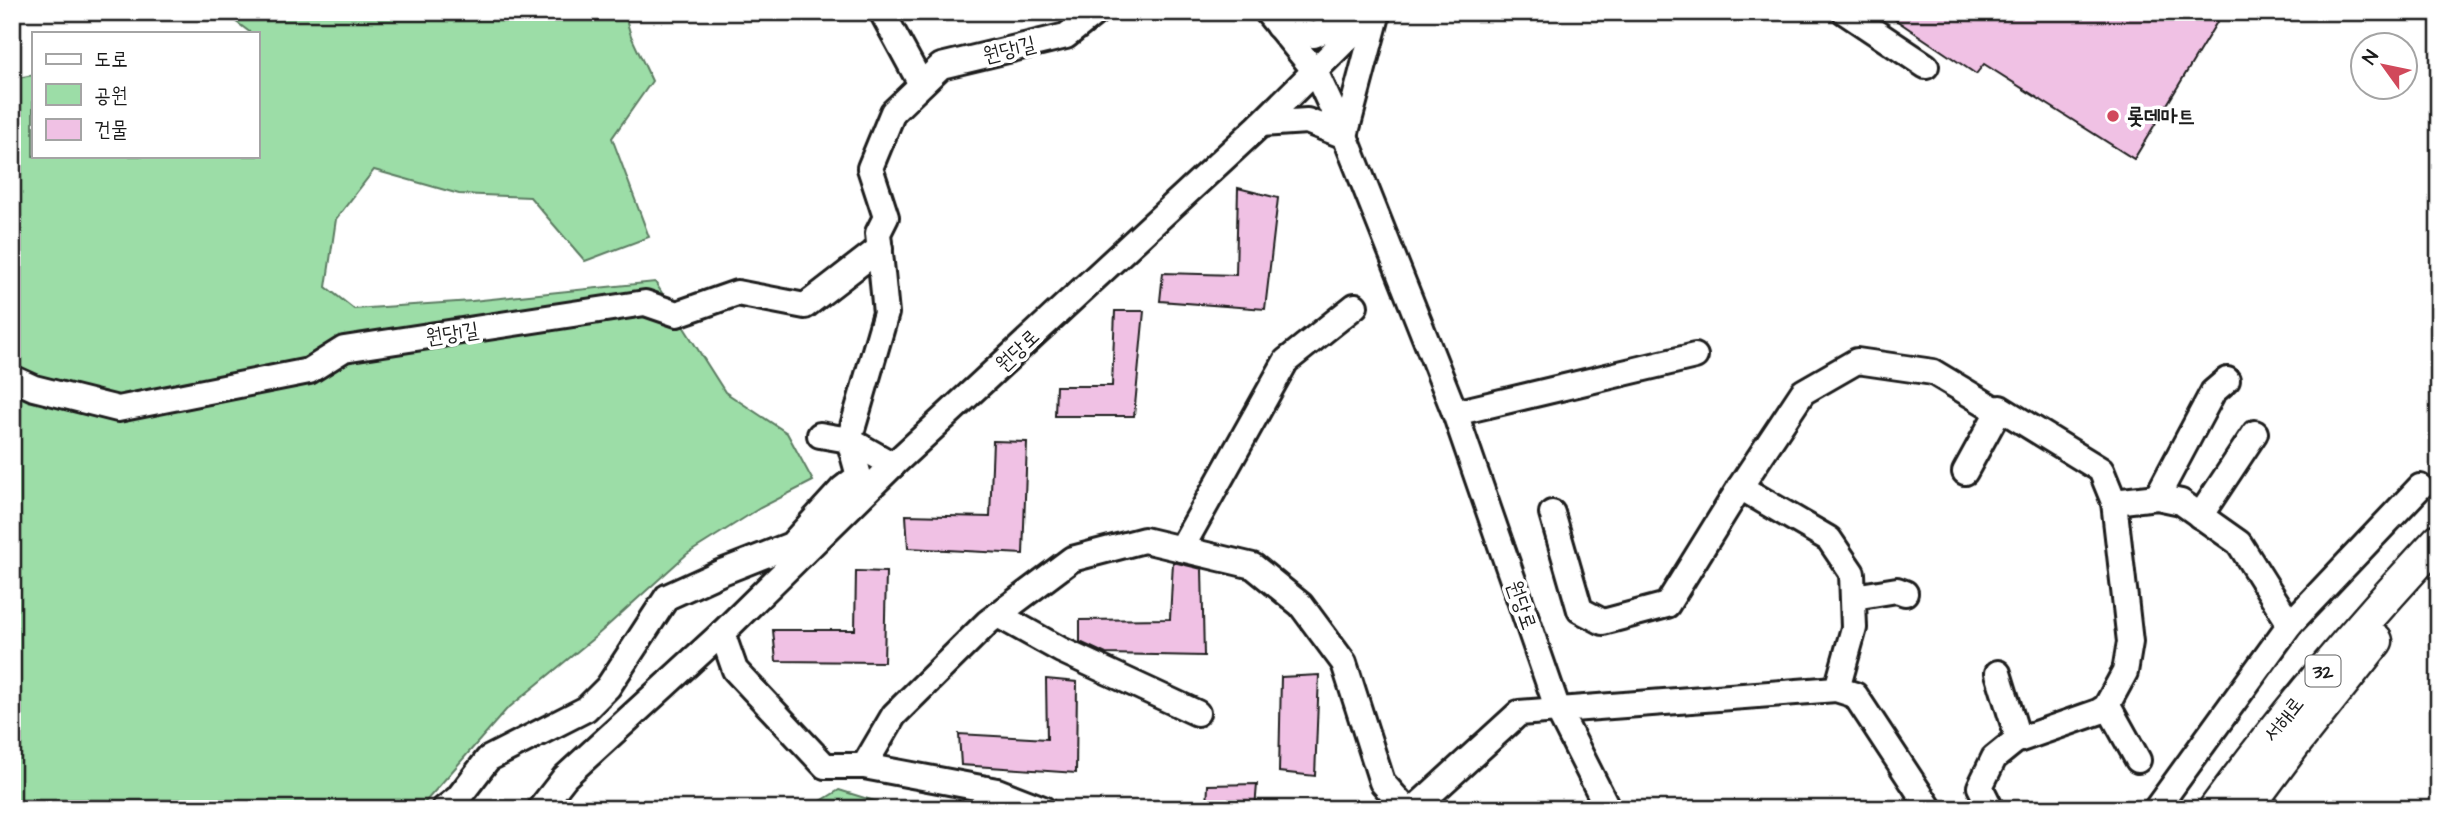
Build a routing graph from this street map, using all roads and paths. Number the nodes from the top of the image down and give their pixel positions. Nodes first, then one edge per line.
1 (883, 12) edge
2 (1096, 12) edge
3 (1367, 12) edge
4 (1376, 12) edge
5 (1845, 12) edge
6 (1272, 19) edge
7 (1926, 66) dead end
8 (1315, 71) junction
9 (921, 84) junction
10 (1261, 124) junction
11 (1345, 136) junction
12 (880, 248) junction
13 (1355, 306) dead end
14 (1695, 356) dead end
15 (12, 378) edge
16 (2227, 380) dead end
17 (1998, 411) junction
18 (1455, 413) junction
19 (2255, 433) dead end
20 (820, 435) dead end
21 (849, 440) junction
22 (893, 465) junction
23 (1965, 472) dead end
24 (1740, 487) junction
25 (2420, 487) dead end
26 (2157, 497) junction
27 (2114, 502) junction
28 (1552, 513) dead end
29 (2200, 516) junction
30 (2439, 530) edge
31 (2439, 540) edge
32 (1181, 549) junction
33 (2439, 572) edge
34 (2399, 582) junction
35 (1905, 593) dead end
36 (1854, 597) junction
37 (998, 615) junction
38 (2290, 624) junction
39 (722, 633) junction
40 (1998, 673) dead end
41 (1837, 689) junction
42 (2106, 707) junction
43 (1558, 710) junction
44 (1197, 713) dead end
45 (2015, 741) junction
46 (2295, 743) junction
47 (2138, 760) dead end
48 (864, 766) junction
49 (444, 809) edge
50 (540, 809) edge
51 (1044, 809) edge
52 (1406, 809) edge
53 (1414, 809) edge
54 (1608, 809) edge
55 (1930, 809) edge
56 (1991, 809) edge
57 (2156, 809) edge
58 (2215, 809) edge
59 (2246, 809) edge
60 (2255, 809) edge

1 - 9 street
2 - 9 street, 원당1길
3 - 6 street
4 - 8 street
4 - 11 street
5 - 7 street
6 - 8 street, 원당로
8 - 10 street, 원당로
8 - 11 street, 원당로
9 - 12 street, 원당1길
10 - 11 street
10 - 22 street, 원당로
11 - 18 street, 원당로
12 - 15 street, 원당1길
12 - 21 street, 원당1길
13 - 32 street
14 - 18 street
16 - 26 street
17 - 23 street
17 - 24 street
17 - 27 street
18 - 43 street, 원당로
19 - 29 street
20 - 21 street
21 - 22 street
21 - 49 street
22 - 39 street, 원당로
24 - 28 street
24 - 36 street
25 - 38 street
26 - 27 street
26 - 29 street
27 - 42 street
29 - 38 street
30 - 34 main road
31 - 34 main road, 서해로 / 32
32 - 37 street
32 - 52 street
33 - 46 main road, 서해로 / 32
34 - 58 main road, 서해로 / 32
35 - 36 street
36 - 41 street
37 - 44 street
37 - 48 street
38 - 57 street
39 - 48 street
39 - 50 street, 원당로
40 - 45 street
41 - 43 street
41 - 55 street
42 - 45 street
42 - 47 street
43 - 53 street
43 - 54 street, 원당로
45 - 56 street
46 - 59 main road, 서해로 / 32
46 - 60 main road
48 - 51 street

